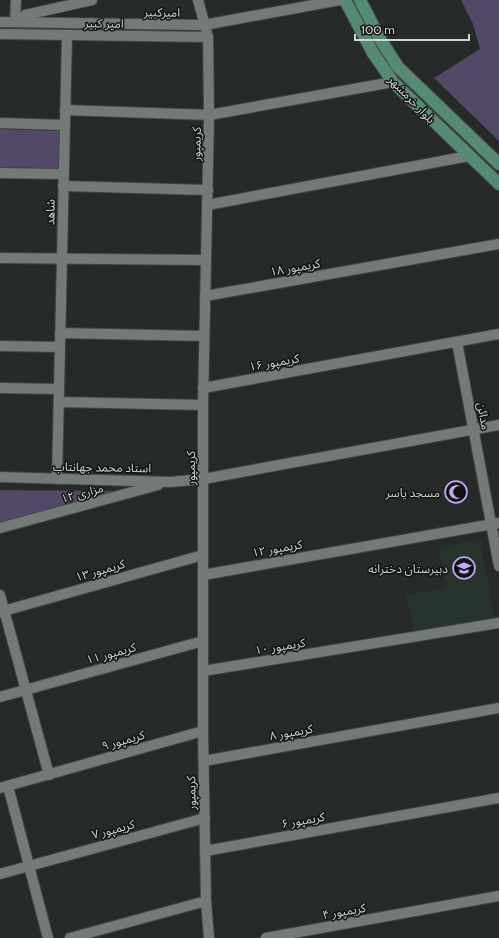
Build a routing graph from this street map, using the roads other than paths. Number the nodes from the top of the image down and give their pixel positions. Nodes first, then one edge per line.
1 (16, 0) edge
2 (92, 0) edge
3 (198, 0) edge
4 (340, 0) edge
5 (345, 0) edge
6 (360, 0) edge
7 (0, 22) edge
8 (15, 22) junction
9 (204, 25) junction
10 (0, 34) edge
11 (67, 35) junction
12 (208, 37) junction
13 (393, 82) junction
14 (65, 110) junction
15 (209, 115) junction
16 (0, 123) edge
17 (65, 125) junction
18 (469, 156) junction
19 (499, 164) edge
20 (0, 173) edge
21 (63, 174) junction
22 (499, 184) edge
23 (63, 186) junction
24 (208, 190) junction
25 (207, 205) junction
26 (499, 244) edge
27 (0, 258) edge
28 (62, 258) junction
29 (206, 260) junction
30 (205, 296) junction
31 (60, 332) junction
32 (499, 334) edge
33 (204, 336) junction
34 (457, 342) junction
35 (0, 346) edge
36 (60, 348) junction
37 (0, 388) edge
38 (203, 388) junction
39 (59, 389) junction
40 (59, 402) junction
41 (203, 405) junction
42 (499, 425) edge
43 (473, 429) junction
44 (0, 477) edge
45 (57, 479) junction
46 (203, 479) junction
47 (170, 482) junction
48 (495, 524) edge
49 (0, 528) edge
50 (203, 555) junction
51 (499, 566) edge
52 (203, 574) junction
53 (0, 595) edge
54 (2, 611) edge
55 (499, 623) edge
56 (203, 641) junction
57 (203, 671) junction
58 (25, 690) junction
59 (0, 697) edge
60 (499, 708) edge
61 (204, 731) junction
62 (204, 761) junction
63 (49, 775) junction
64 (4, 787) edge
65 (499, 798) edge
66 (205, 818) junction
67 (205, 851) junction
68 (29, 866) junction
69 (0, 874) edge
70 (499, 896) edge
71 (206, 901) junction
72 (48, 938) edge
73 (70, 938) edge
74 (209, 938) edge
75 (266, 938) edge

1 - 8 street
2 - 8 street
3 - 9 street, کریمپور
4 - 9 street, امیرکبیر
5 - 13 main road, بلوار خرمشهر
6 - 19 main road, بلوار خرمشهر
7 - 8 street, امیرکبیر
8 - 9 street, امیرکبیر
9 - 12 street, کریمپور
10 - 11 street, امیر کبیر
11 - 12 street, امیر کبیر
11 - 14 street, شاهد
12 - 15 street, کریمپور
13 - 15 street
13 - 18 main road, بلوار خرمشهر
14 - 15 street
14 - 17 street, شاهد
15 - 24 street, کریمپور
16 - 17 street
17 - 21 street, شاهد
18 - 22 main road, بلوار خرمشهر
18 - 25 street
20 - 21 street
21 - 23 street, شاهد
23 - 24 street
23 - 28 street, شاهد
24 - 25 street, کریمپور
25 - 29 street, کریمپور
26 - 30 street, کریمپور ۱۸
27 - 28 street
28 - 29 street
28 - 31 street, شاهد
29 - 30 street, کریمپور
30 - 33 street, کریمپور
31 - 33 street
31 - 36 street, شاهد
32 - 34 street, کریمپور ۱۶
33 - 38 street, کریمپور
34 - 38 street, کریمپور ۱۶
34 - 43 street, مدائن
35 - 36 street
36 - 39 street, شاهد
37 - 39 street
38 - 41 street, کریمپور
39 - 40 street, شاهد
40 - 41 street
40 - 45 street, شاهد
41 - 46 street, کریمپور
42 - 43 street, استاد محمد جهانتاب
43 - 46 street, استاد محمد جهانتاب
43 - 48 street, مدائن
44 - 45 street, استاد محمد جهانتاب
45 - 47 street, استاد محمد جهانتاب
46 - 47 street, استاد محمد جهانتاب
46 - 50 street, کریمپور
47 - 49 street, مزاری ۱۲
48 - 51 street, مدائن
48 - 52 street, کریمپور ۱۲
50 - 52 street, کریمپور
50 - 54 street, کریمپور ۱۳
52 - 56 street, کریمپور
53 - 54 street
54 - 58 street
55 - 57 street, کریمپور ۱۰
56 - 57 street, کریمپور
56 - 58 street, کریمپور ۱۱
57 - 61 street, کریمپور
58 - 59 street, کریمپور ۱۱
58 - 63 street
60 - 62 street, کریمپور ۸
61 - 62 street, کریمپور
61 - 63 street, کریمپور ۹
62 - 66 street, کریمپور
63 - 64 street, کریمپور ۹
64 - 68 street
65 - 67 street, کریمپور ۶
66 - 67 street, کریمپور
66 - 68 street, کریمپور ۷
67 - 71 street, کریمپور
68 - 69 street, کریمپور ۷
68 - 72 street
70 - 75 street, کریمپور ۴
71 - 73 street
71 - 74 street, کریمپور

